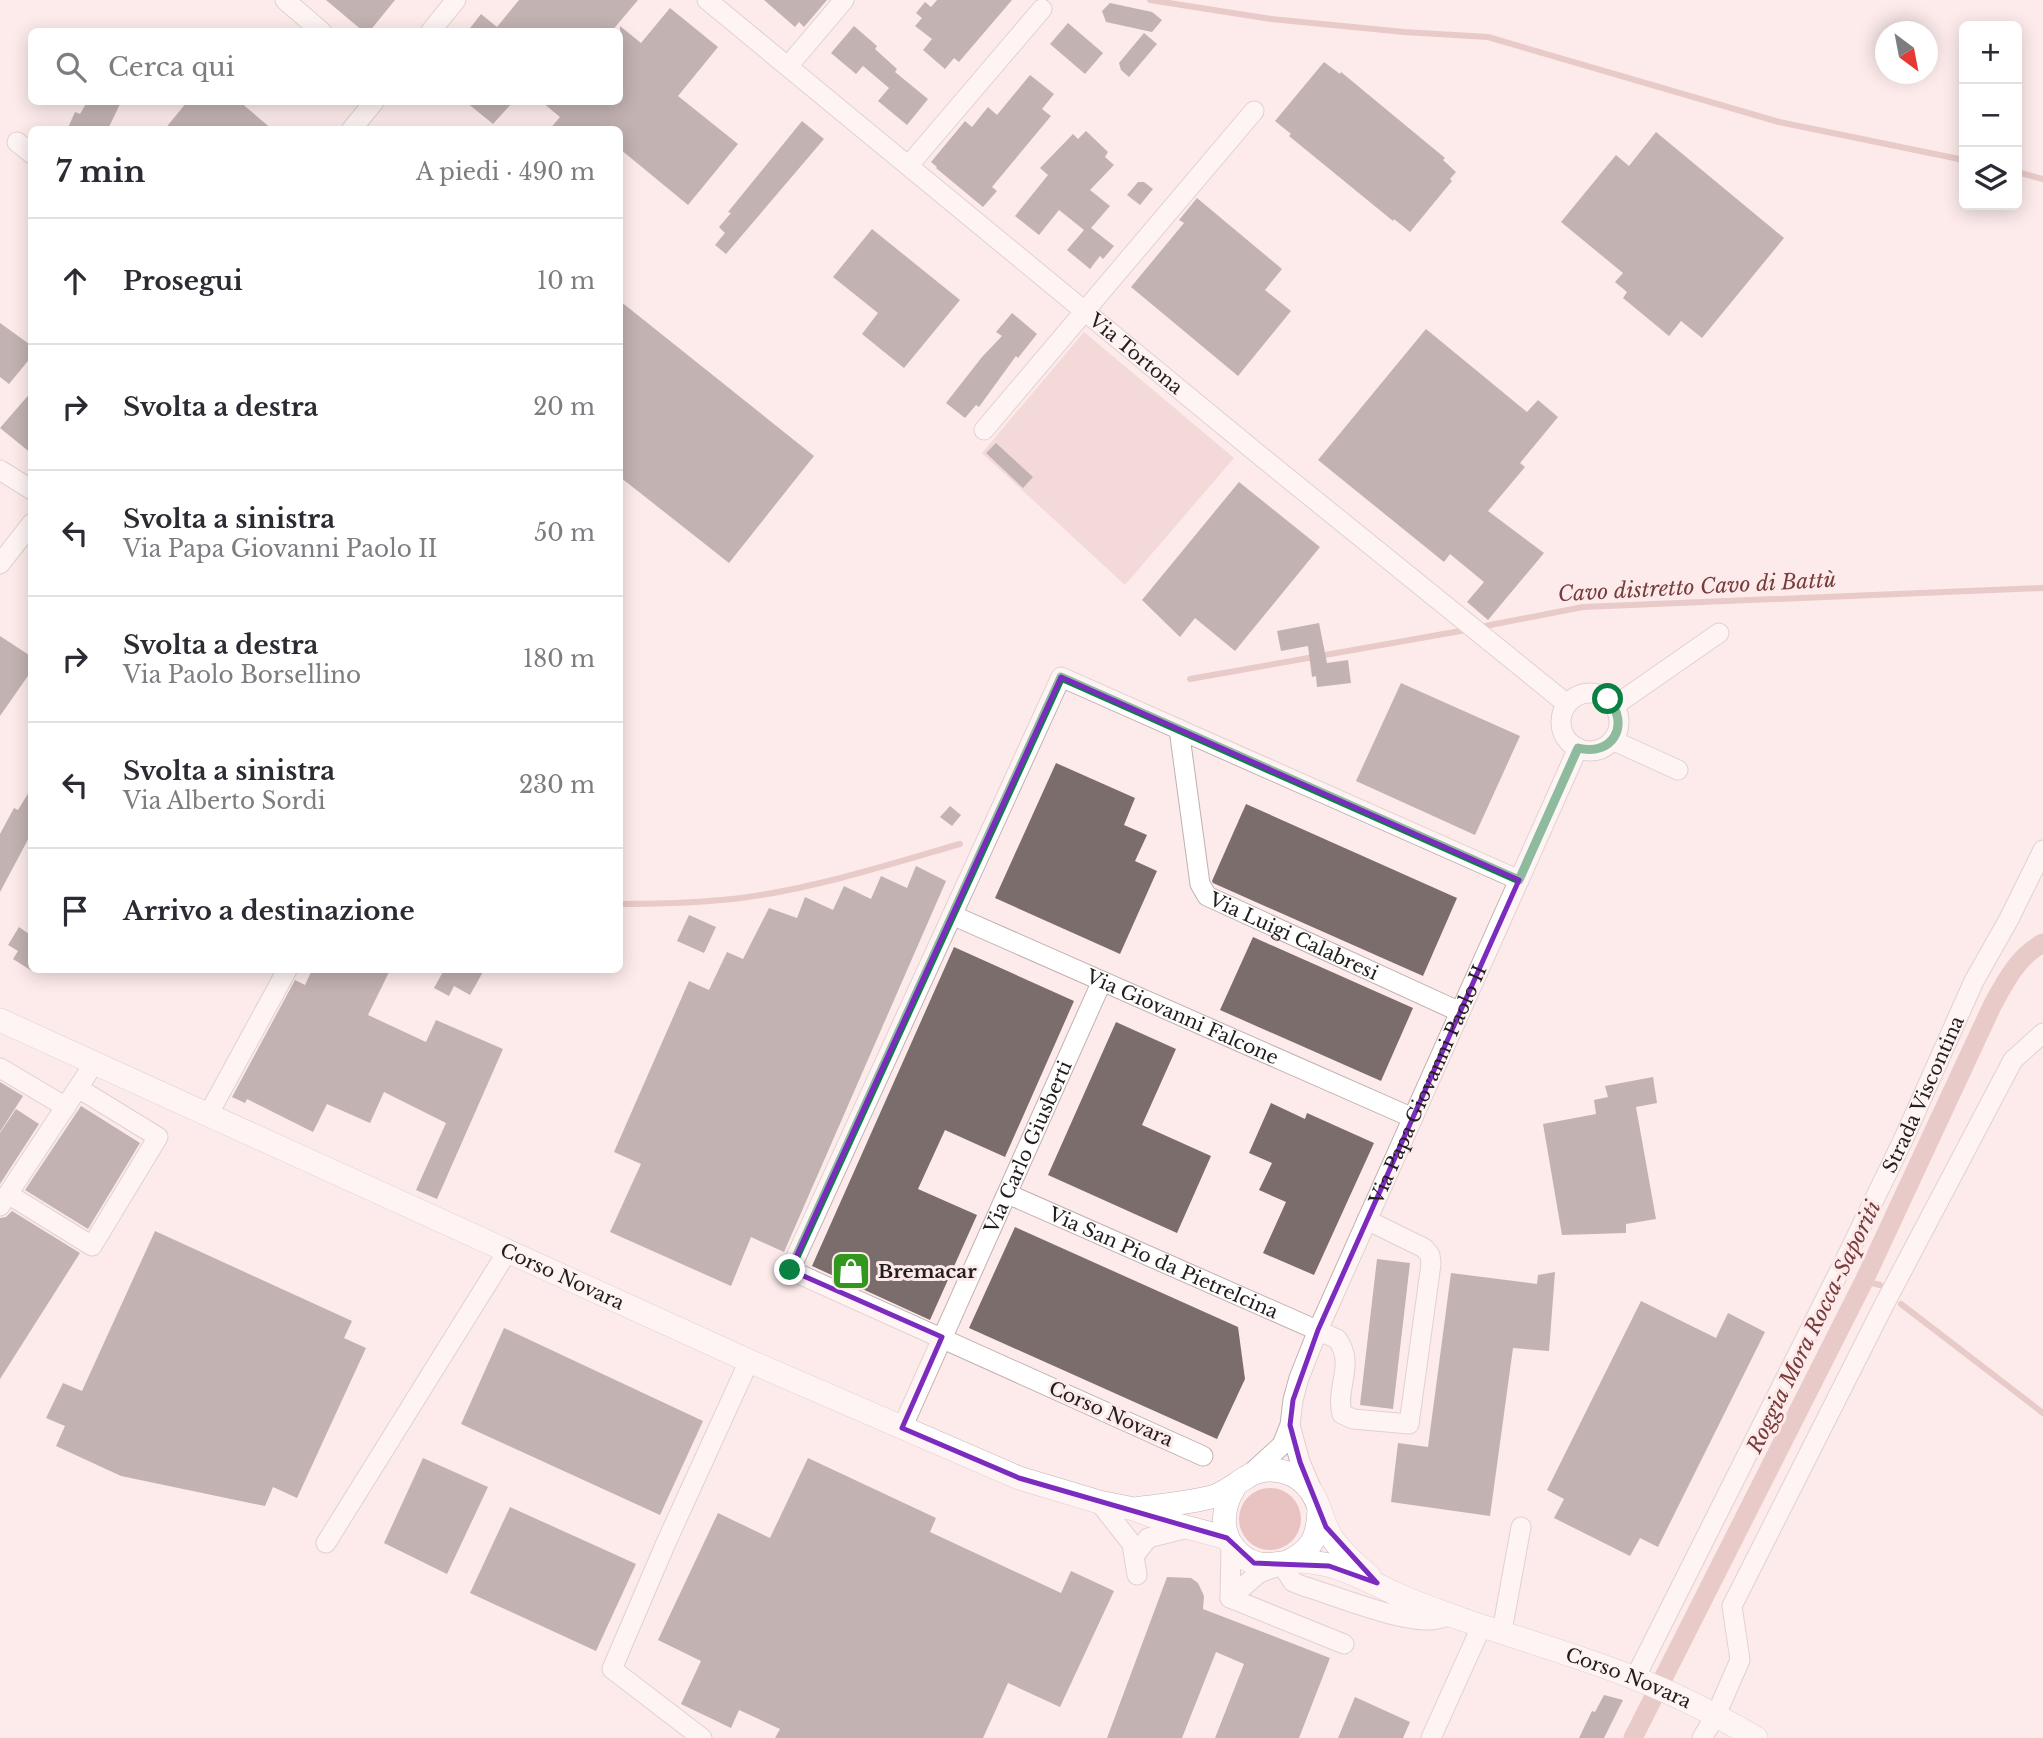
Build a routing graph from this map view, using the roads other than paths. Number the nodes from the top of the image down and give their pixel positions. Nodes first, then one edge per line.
1 (285, 0) edge
2 (456, 0) edge
3 (707, 0) edge
4 (844, 0) edge
5 (1042, 9) dead end
6 (317, 28) edge
7 (433, 28) edge
8 (789, 65) junction
9 (371, 105) edge
10 (1254, 111) dead end
11 (354, 126) edge
12 (909, 165) junction
13 (1086, 312) junction
14 (984, 430) dead end
15 (0, 470) edge
16 (28, 488) edge
17 (28, 528) edge
18 (0, 564) edge
19 (1719, 633) dead end
20 (1567, 704) junction
21 (1614, 706) junction
22 (1179, 729) junction
23 (1612, 740) junction
24 (1578, 748) junction
25 (1678, 770) dead end
26 (2043, 850) edge
27 (1519, 880) junction
28 (952, 915) junction
29 (285, 973) edge
30 (1102, 981) junction
31 (1460, 1012) junction
32 (0, 1020) edge
33 (2043, 1033) edge
34 (96, 1062) junction
35 (0, 1068) edge
36 (78, 1088) junction
37 (66, 1107) junction
38 (208, 1115) junction
39 (1413, 1118) junction
40 (1007, 1194) junction
41 (4, 1200) edge
42 (1367, 1220) junction
43 (507, 1252) junction
44 (1318, 1330) junction
45 (942, 1337) junction
46 (749, 1361) junction
47 (1290, 1425) junction
48 (902, 1428) junction
49 (1203, 1456) dead end
50 (1240, 1482) junction
51 (1099, 1502) junction
52 (1317, 1504) junction
53 (1133, 1509) junction
54 (1521, 1527) dead end
55 (1188, 1528) junction
56 (1229, 1541) junction
57 (326, 1543) dead end
58 (1282, 1565) junction
59 (1377, 1583) junction
60 (1230, 1598) junction
61 (1451, 1615) junction
62 (1492, 1628) junction
63 (1344, 1644) dead end
64 (1641, 1681) junction
65 (1716, 1715) junction
66 (702, 1738) edge
67 (1431, 1738) edge
68 (1702, 1738) edge
69 (1756, 1738) edge

1 - 6 street
2 - 7 street
3 - 8 street, Via Tortona
4 - 8 street
5 - 12 street
8 - 12 street, Via Tortona
9 - 11 street
10 - 13 street
12 - 13 street, Via Tortona
13 - 14 street
13 - 20 street, Via Tortona
15 - 16 street
17 - 18 street
19 - 21 street
20 - 21 street
20 - 24 street
21 - 23 street
22 - 27 street
22 - 28 street
22 - 31 street, Via Luigi Calabresi
23 - 24 street
23 - 25 street
24 - 27 street, Via Papa Giovanni Paolo II
26 - 64 street, Strada Viscontina
27 - 31 street, Via Papa Giovanni Paolo II
28 - 30 street, Via Giovanni Falcone
28 - 45 street, Corso Novara
29 - 38 street
30 - 39 street, Via Giovanni Falcone
30 - 40 street, Via Carlo Giusberti
31 - 39 street, Via Papa Giovanni Paolo II
32 - 34 main road, Corso Novara
33 - 65 street
34 - 36 street
34 - 38 main road, Corso Novara
35 - 37 street
36 - 37 street
36 - 41 street
37 - 41 street
38 - 43 main road, Corso Novara
39 - 42 street, Via Papa Giovanni Paolo II
40 - 44 street, Via San Pio da Pietrelcina
40 - 45 street, Via Carlo Giusberti
42 - 44 street, Via Papa Giovanni Paolo II
42 - 44 street, Via San Pio da Pietrelcina
43 - 46 main road, Corso Novara
43 - 57 street
44 - 47 street, Via Papa Giovanni Paolo II
45 - 48 street, Via Carlo Giusberti
45 - 49 street, Corso Novara
46 - 48 main road, Corso Novara
46 - 66 street
47 - 50 street, Via Papa Giovanni Paolo II
47 - 52 street, Via Papa Giovanni Paolo II
48 - 51 main road, Corso Novara
50 - 52 main road, Corso Novara
50 - 53 main road, Corso Novara
50 - 56 main road
51 - 53 main road, Corso Novara
51 - 55 street
52 - 58 main road
52 - 59 main road, Corso Novara
53 - 55 main road, Corso Novara
54 - 62 street
55 - 56 main road, Corso Novara
56 - 58 main road, Corso Novara
56 - 60 street
58 - 59 main road, Corso Novara
58 - 60 street
58 - 61 street
59 - 61 main road, Corso Novara
60 - 63 street
61 - 62 main road, Corso Novara
62 - 64 main road, Corso Novara
62 - 67 street
64 - 65 main road, Corso Novara
65 - 68 street
65 - 69 main road, Corso Novara

